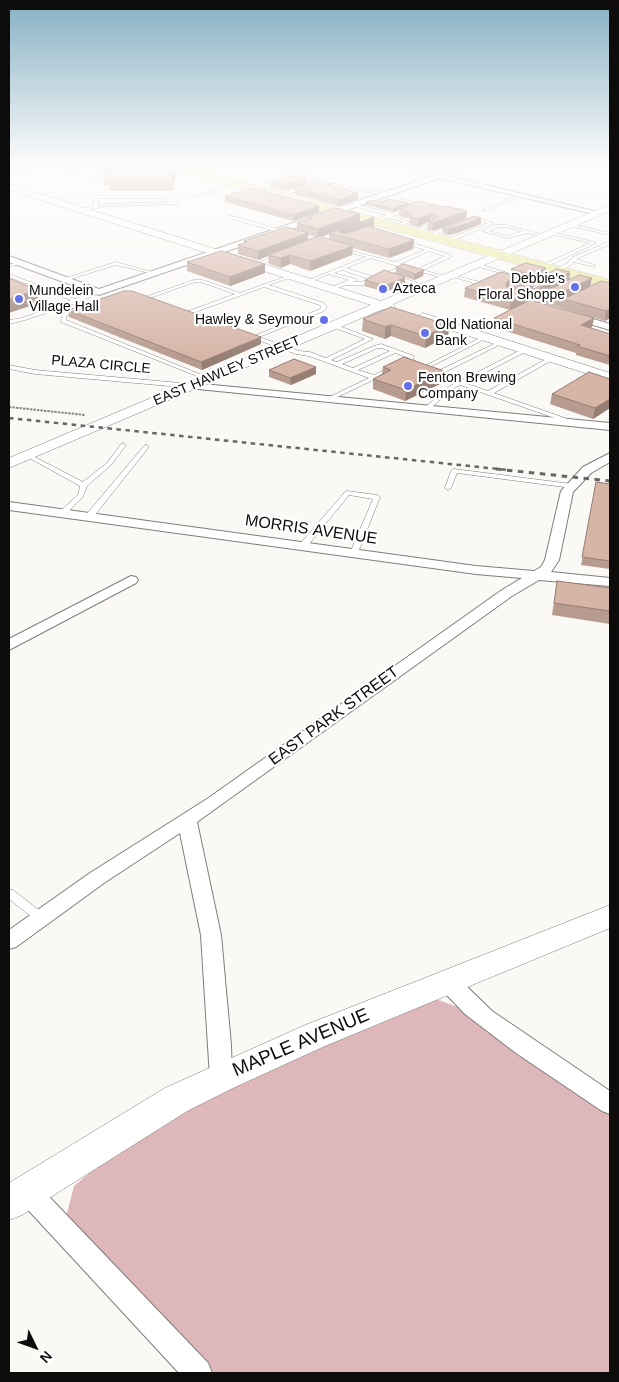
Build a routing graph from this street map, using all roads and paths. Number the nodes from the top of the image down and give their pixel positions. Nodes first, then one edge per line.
1 (146, 230) edge
2 (277, 230) edge
3 (280, 230) edge
4 (407, 230) edge
5 (407, 230) edge
6 (443, 230) edge
7 (476, 230) edge
8 (488, 230) edge
9 (558, 230) edge
10 (595, 230) edge
11 (527, 231) joint
12 (484, 232) junction
13 (549, 234) junction
14 (610, 234) edge
15 (430, 236) junction
16 (328, 238) edge
17 (319, 242) junction
18 (451, 242) junction
19 (610, 242) edge
20 (310, 245) edge
21 (329, 245) edge
22 (337, 247) edge
23 (214, 252) junction
24 (282, 255) edge
25 (500, 256) junction
26 (371, 257) junction
27 (9, 259) edge
28 (574, 260) junction
29 (19, 263) junction
30 (395, 264) junction
31 (255, 265) junction
32 (477, 265) junction
33 (9, 266) edge
34 (405, 266) junction
35 (593, 266) dead end
36 (342, 268) junction
37 (419, 270) junction
38 (512, 271) edge
39 (330, 272) junction
40 (542, 272) junction
41 (153, 273) junction
42 (9, 275) edge
43 (506, 275) junction
44 (290, 276) junction
45 (449, 277) junction
46 (65, 279) junction
47 (515, 280) edge
48 (308, 281) junction
49 (346, 283) junction
50 (480, 284) junction
51 (263, 285) junction
52 (532, 285) junction
53 (486, 286) edge
54 (604, 286) edge
55 (114, 287) junction
56 (426, 287) junction
57 (331, 289) junction
58 (560, 289) edge
59 (124, 290) edge
60 (540, 290) edge
61 (98, 292) junction
62 (239, 294) junction
63 (137, 295) edge
64 (145, 298) junction
65 (77, 300) junction
66 (152, 300) edge
67 (383, 305) junction
68 (526, 306) joint
69 (82, 308) edge
70 (548, 309) edge
71 (181, 311) edge
72 (513, 312) edge
73 (188, 313) junction
74 (566, 314) edge
75 (195, 316) edge
76 (9, 322) edge
77 (334, 326) junction
78 (610, 326) edge
79 (240, 332) edge
80 (472, 333) junction
81 (255, 337) junction
82 (486, 337) junction
83 (502, 342) junction
84 (287, 346) junction
85 (525, 350) junction
86 (395, 351) junction
87 (552, 358) junction
88 (326, 360) junction
89 (404, 363) junction
90 (337, 364) junction
91 (9, 367) edge
92 (422, 369) junction
93 (353, 370) junction
94 (437, 374) junction
95 (373, 377) junction
96 (610, 377) edge
97 (209, 379) junction
98 (461, 383) junction
99 (192, 386) junction
100 (489, 393) junction
101 (327, 400) junction
102 (9, 407) edge
103 (425, 410) junction
104 (87, 415) dead end
105 (578, 424) junction
106 (610, 427) edge
107 (123, 445) dead end
108 (146, 447) dead end
109 (28, 456) junction
110 (610, 457) edge
111 (9, 463) edge
112 (84, 485) junction
113 (572, 486) junction
114 (448, 488) dead end
115 (9, 506) edge
116 (61, 514) junction
117 (88, 518) junction
118 (302, 547) junction
119 (354, 553) junction
120 (536, 576) junction
121 (131, 580) dead end
122 (610, 582) edge
123 (9, 645) edge
124 (187, 820) junction
125 (9, 893) edge
126 (610, 916) edge
127 (41, 918) junction
128 (9, 941) edge
129 (448, 982) junction
130 (221, 1078) junction
131 (610, 1104) edge
132 (18, 1197) edge
133 (198, 1373) edge

1 - 23 street
2 - 23 street
3 - 17 lane
4 - 15 main road
5 - 15 lane
6 - 15 lane
7 - 18 lane
8 - 12 lane
9 - 13 street, EAST HAWLEY STREET
10 - 14 lane
11 - 12 lane
11 - 13 lane
12 - 18 lane
13 - 25 street, EAST HAWLEY STREET
13 - 40 lane
15 - 18 main road
15 - 30 lane
15 - 37 lane
16 - 17 lane
17 - 20 lane
17 - 21 lane
18 - 25 main road
19 - 28 lane
22 - 26 lane
23 - 31 street
23 - 41 street
24 - 31 lane
25 - 32 street, EAST HAWLEY STREET
25 - 40 main road
26 - 30 lane
26 - 36 lane
27 - 29 street
28 - 35 lane
28 - 40 lane
29 - 33 lane
29 - 46 street
30 - 34 lane
31 - 44 street
32 - 43 lane
32 - 45 street, EAST HAWLEY STREET
34 - 37 lane
34 - 56 lane
36 - 39 lane
36 - 49 lane
37 - 45 lane
38 - 43 lane
39 - 48 lane
39 - 49 lane
40 - 52 lane
40 - 54 main road
41 - 46 lane
41 - 55 street
42 - 65 lane
43 - 50 lane
44 - 48 street
44 - 51 lane
45 - 50 lane
45 - 56 street, EAST HAWLEY STREET
46 - 61 street
47 - 52 lane
48 - 57 street
49 - 57 lane
50 - 53 lane
51 - 62 lane
51 - 81 lane
52 - 60 lane
55 - 59 lane
55 - 61 street
56 - 67 street, EAST HAWLEY STREET
57 - 67 street
58 - 68 lane
61 - 65 lane
62 - 64 lane
62 - 73 lane
63 - 64 lane
64 - 66 lane
65 - 76 lane
67 - 77 street, EAST HAWLEY STREET
67 - 80 street
68 - 70 street
69 - 97 lane
71 - 73 lane
72 - 80 lane
73 - 75 lane
74 - 78 street
77 - 84 street, EAST HAWLEY STREET
77 - 88 lane
79 - 81 lane
80 - 82 street
81 - 84 lane
82 - 83 street
82 - 92 lane
83 - 85 street
83 - 94 lane
84 - 88 lane
84 - 97 street, EAST HAWLEY STREET
85 - 87 street
85 - 98 lane
86 - 89 lane
86 - 90 lane
86 - 93 lane
87 - 96 street
87 - 100 lane
88 - 90 lane
89 - 92 lane
89 - 95 lane
90 - 93 lane
91 - 99 lane, PLAZA CIRCLE
92 - 94 lane
93 - 95 lane
94 - 98 lane
95 - 101 lane
97 - 99 street, EAST HAWLEY STREET
98 - 100 lane
98 - 103 lane
99 - 101 street
99 - 109 street, EAST HAWLEY STREET
100 - 105 lane
101 - 103 street
102 - 104 path
103 - 105 street
105 - 106 street
107 - 112 lane
108 - 117 lane
109 - 111 street, EAST HAWLEY STREET
109 - 112 lane
110 - 113 street, EAST PARK STREET
112 - 116 lane
113 - 114 lane
113 - 120 street, EAST PARK STREET
115 - 116 street, MORRIS AVENUE
116 - 117 street, MORRIS AVENUE
117 - 118 street, MORRIS AVENUE
118 - 119 street, MORRIS AVENUE
118 - 119 lane
119 - 120 street, MORRIS AVENUE
120 - 122 street, MORRIS AVENUE
120 - 124 street, EAST PARK STREET
121 - 123 street
124 - 127 street, EAST PARK STREET
124 - 130 street
125 - 127 lane
126 - 129 main road, MAPLE AVENUE
127 - 128 street, EAST PARK STREET
129 - 130 main road, MAPLE AVENUE
129 - 131 street
130 - 132 main road, MAPLE AVENUE
132 - 133 street

